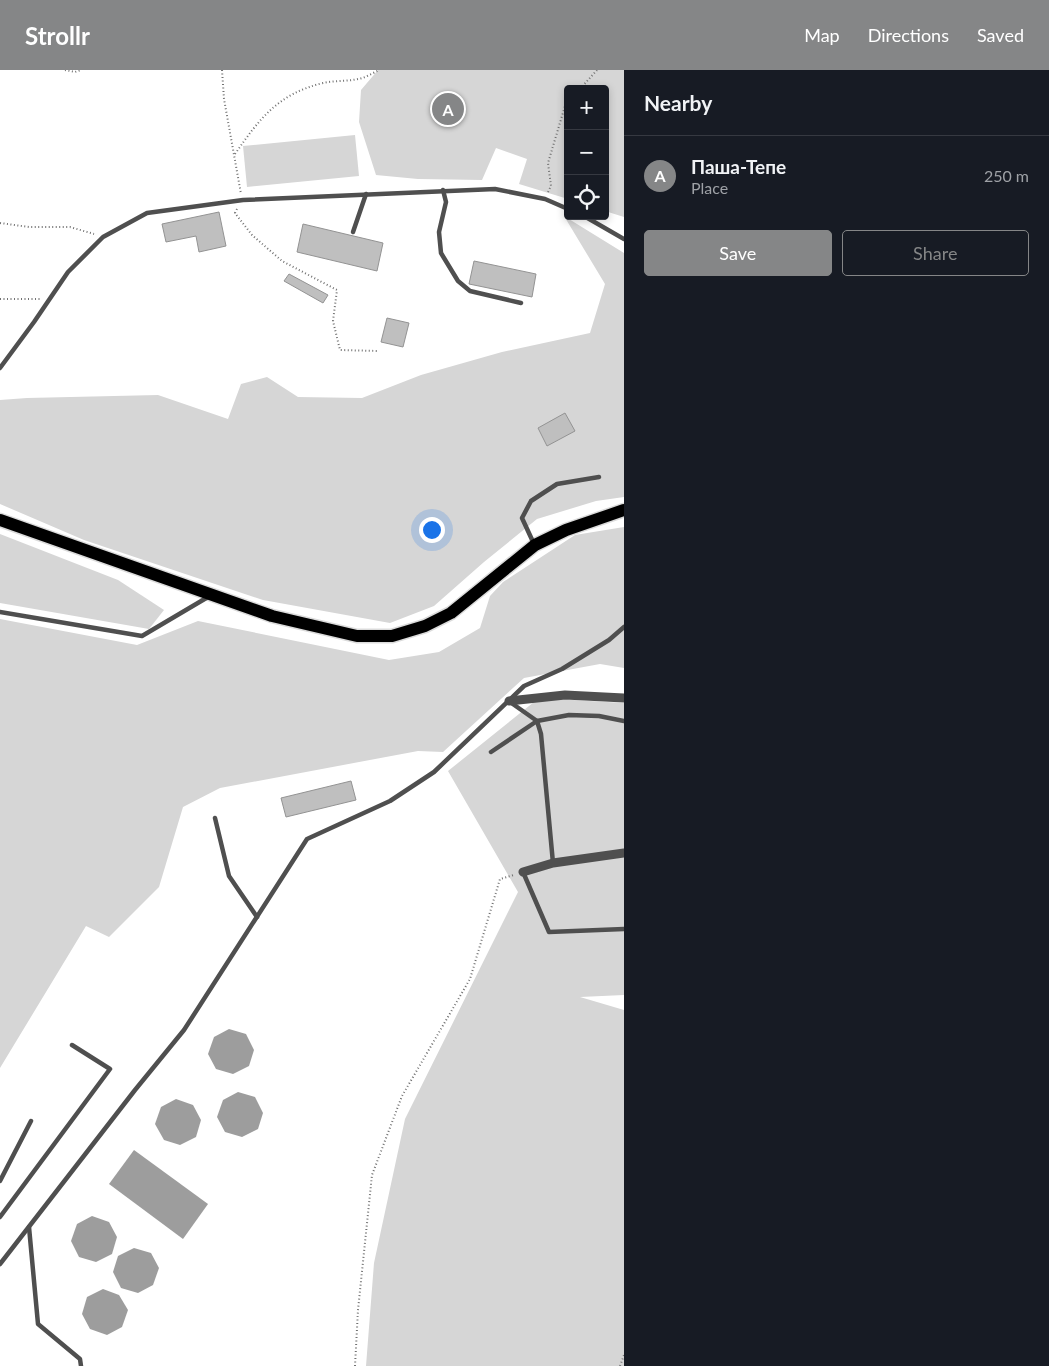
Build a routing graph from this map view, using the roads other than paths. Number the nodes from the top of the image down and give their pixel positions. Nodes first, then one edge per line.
1 (444, 190) junction
2 (366, 194) junction
3 (564, 207) edge
4 (591, 220) edge
5 (354, 232) dead end
6 (624, 239) edge
7 (521, 303) dead end
8 (0, 368) edge
9 (599, 476) dead end
10 (624, 510) edge
11 (0, 520) edge
12 (535, 545) junction
13 (211, 595) junction
14 (0, 612) edge
15 (624, 628) edge
16 (624, 698) edge
17 (509, 701) junction
18 (624, 720) edge
19 (537, 721) junction
20 (491, 752) dead end
21 (215, 818) dead end
22 (624, 852) edge
23 (553, 863) junction
24 (523, 872) joint
25 (257, 917) junction
26 (624, 929) edge
27 (72, 1045) dead end
28 (31, 1121) dead end
29 (0, 1180) edge
30 (0, 1217) edge
31 (28, 1227) junction
32 (0, 1264) edge
33 (81, 1366) edge

1 - 2 lane
1 - 3 lane
1 - 7 lane
2 - 5 lane
2 - 8 lane
4 - 6 lane
9 - 12 lane
10 - 12 main road
11 - 13 main road
12 - 13 main road
13 - 14 lane
15 - 17 lane
16 - 17 street
17 - 19 lane
17 - 25 lane
18 - 19 lane
19 - 20 lane
19 - 23 lane
21 - 25 lane
22 - 23 street
23 - 24 street
24 - 26 lane
25 - 31 lane
27 - 30 lane
28 - 29 lane
31 - 32 lane
31 - 33 lane

